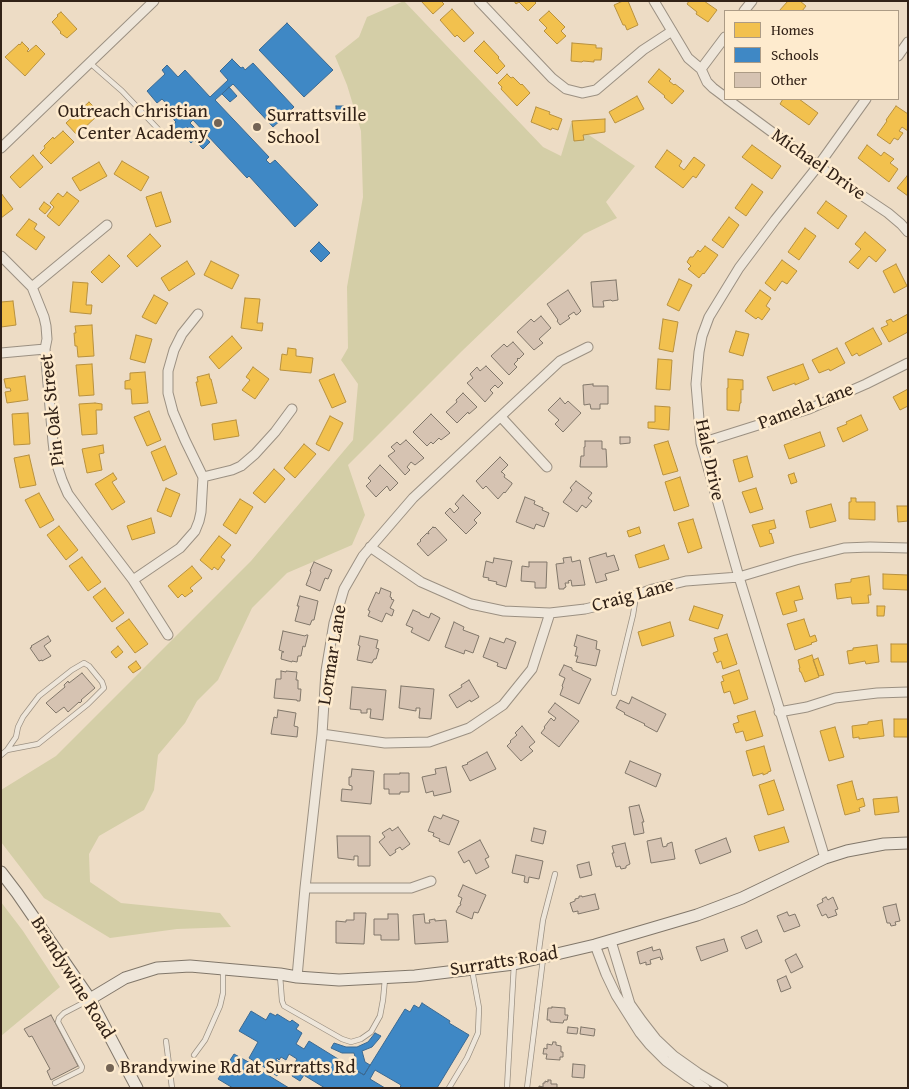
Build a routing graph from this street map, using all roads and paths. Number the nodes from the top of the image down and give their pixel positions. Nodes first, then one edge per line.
1 (154, 1) edge
2 (479, 1) edge
3 (654, 1) edge
4 (672, 32) junction
5 (724, 38) edge
6 (908, 42) edge
7 (899, 55) edge
8 (90, 63) junction
9 (701, 69) junction
10 (724, 96) edge
11 (729, 100) edge
12 (865, 100) edge
13 (158, 129) dead end
14 (1, 148) edge
15 (818, 166) junction
16 (107, 225) dead end
17 (908, 232) edge
18 (1, 256) edge
19 (32, 287) junction
20 (198, 314) dead end
21 (588, 347) dead end
22 (45, 349) junction
23 (1, 353) edge
24 (908, 363) edge
25 (292, 409) dead end
26 (501, 417) junction
27 (701, 443) junction
28 (546, 467) dead end
29 (203, 477) junction
30 (370, 547) junction
31 (908, 548) edge
32 (739, 577) junction
33 (133, 580) junction
34 (636, 595) junction
35 (550, 613) junction
36 (168, 635) dead end
37 (908, 692) edge
38 (614, 693) dead end
39 (779, 712) junction
40 (322, 734) junction
41 (8, 750) junction
42 (1, 755) edge
43 (908, 843) edge
44 (825, 858) junction
45 (555, 874) dead end
46 (2, 876) edge
47 (431, 881) dead end
48 (305, 888) junction
49 (611, 941) junction
50 (595, 945) junction
51 (541, 958) junction
52 (514, 964) junction
53 (223, 969) junction
54 (472, 970) junction
55 (280, 974) junction
56 (297, 977) junction
57 (385, 977) junction
58 (90, 999) junction
59 (166, 1041) dead end
60 (194, 1055) dead end
61 (55, 1084) dead end
62 (137, 1088) edge
63 (172, 1088) edge
64 (449, 1088) edge
65 (507, 1088) edge
66 (527, 1088) edge
67 (705, 1088) edge
68 (724, 1088) edge

1 - 8 street
2 - 4 street
3 - 4 street, Michael Drive
4 - 9 street, Michael Drive
5 - 9 street
6 - 7 street
8 - 13 lane
8 - 14 street
9 - 10 street, Michael Drive
11 - 15 street, Michael Drive
12 - 15 street, Hale Drive
15 - 17 street, Michael Drive
15 - 27 street, Hale Drive
16 - 19 street
18 - 19 street, Pin Oak Street
19 - 22 street, Pin Oak Street
20 - 29 street
21 - 26 street, Lormar Lane
22 - 23 street
22 - 33 street, Pin Oak Street
24 - 27 street, Pamela Lane
25 - 29 street
26 - 28 street
26 - 30 street, Lormar Lane
27 - 32 street, Hale Drive
29 - 33 street
30 - 35 street, Craig Lane
30 - 40 street, Lormar Lane
31 - 32 street, Craig Lane
32 - 34 street, Craig Lane
32 - 39 street, Hale Drive
33 - 36 street, Pin Oak Street
34 - 35 street, Craig Lane
34 - 38 lane
35 - 40 street
37 - 39 street
39 - 44 street, Hale Drive
40 - 48 street, Lormar Lane
41 - 41 lane
41 - 42 lane
43 - 44 main road, Surratts Road
44 - 49 main road, Surratts Road
45 - 51 lane
46 - 58 main road, Brandywine Road
47 - 48 street
48 - 56 street, Lormar Lane
49 - 50 main road, Surratts Road
49 - 68 street
50 - 51 main road, Surratts Road
50 - 67 street
51 - 52 main road, Surratts Road
51 - 66 lane
52 - 54 main road, Surratts Road
52 - 65 lane
53 - 55 main road, Surratts Road
53 - 58 main road, Surratts Road
53 - 60 lane
54 - 57 main road, Surratts Road
54 - 64 lane
55 - 56 main road, Surratts Road
55 - 57 lane
56 - 57 main road, Surratts Road
58 - 61 lane
58 - 62 main road, Brandywine Road
59 - 63 lane

